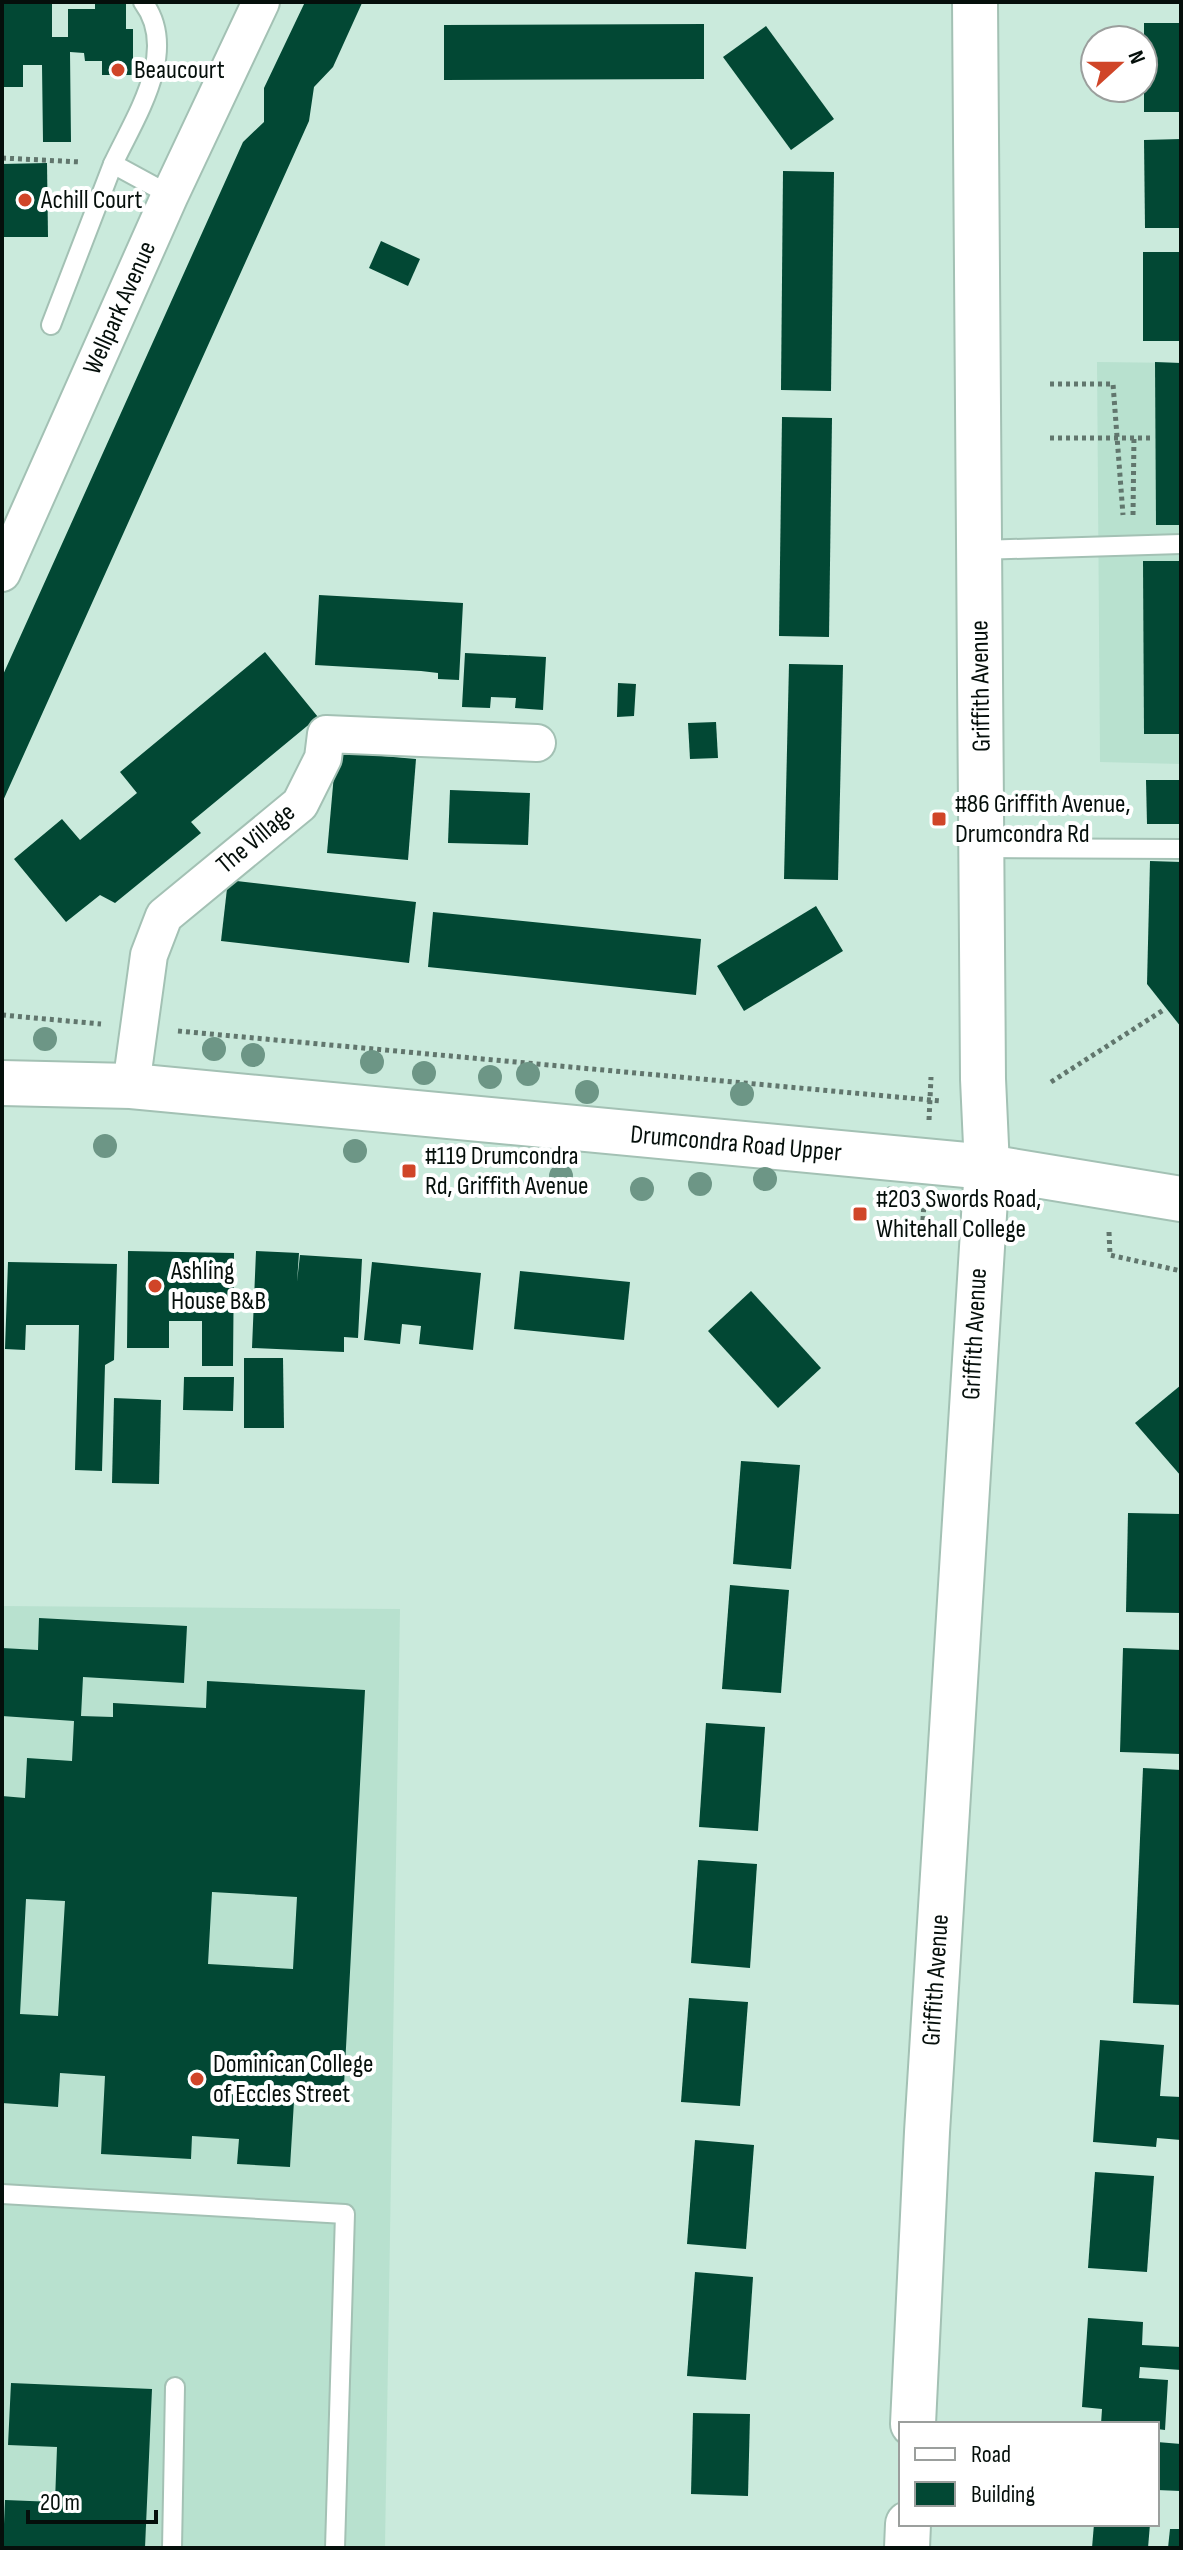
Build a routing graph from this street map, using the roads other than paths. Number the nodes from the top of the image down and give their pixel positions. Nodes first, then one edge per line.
1 (143, 2) edge
2 (261, 2) edge
3 (975, 2) edge
4 (113, 164) junction
5 (170, 195) junction
6 (51, 325) dead end
7 (1181, 544) edge
8 (980, 550) junction
9 (2, 573) edge
10 (537, 743) dead end
11 (982, 848) junction
12 (1181, 849) edge
13 (2, 1083) edge
14 (131, 1086) junction
15 (987, 1167) junction
16 (1181, 1199) edge
17 (2, 2194) edge
18 (175, 2387) dead end
19 (913, 2422) edge
20 (908, 2526) edge
21 (172, 2548) edge
22 (335, 2548) edge
23 (907, 2548) edge

1 - 4 lane
2 - 5 street, Wellpark Avenue
3 - 8 main road, Griffith Avenue
4 - 5 lane
4 - 6 lane
5 - 9 street, Wellpark Avenue
7 - 8 lane
8 - 11 main road, Griffith Avenue
10 - 14 street, The Village
11 - 12 lane
11 - 15 main road, Griffith Avenue
13 - 14 main road, Drumcondra Road Upper
14 - 15 main road, Drumcondra Road Upper
15 - 16 main road, Drumcondra Road Upper
15 - 19 main road, Griffith Avenue
17 - 22 lane
18 - 21 lane
20 - 23 main road

